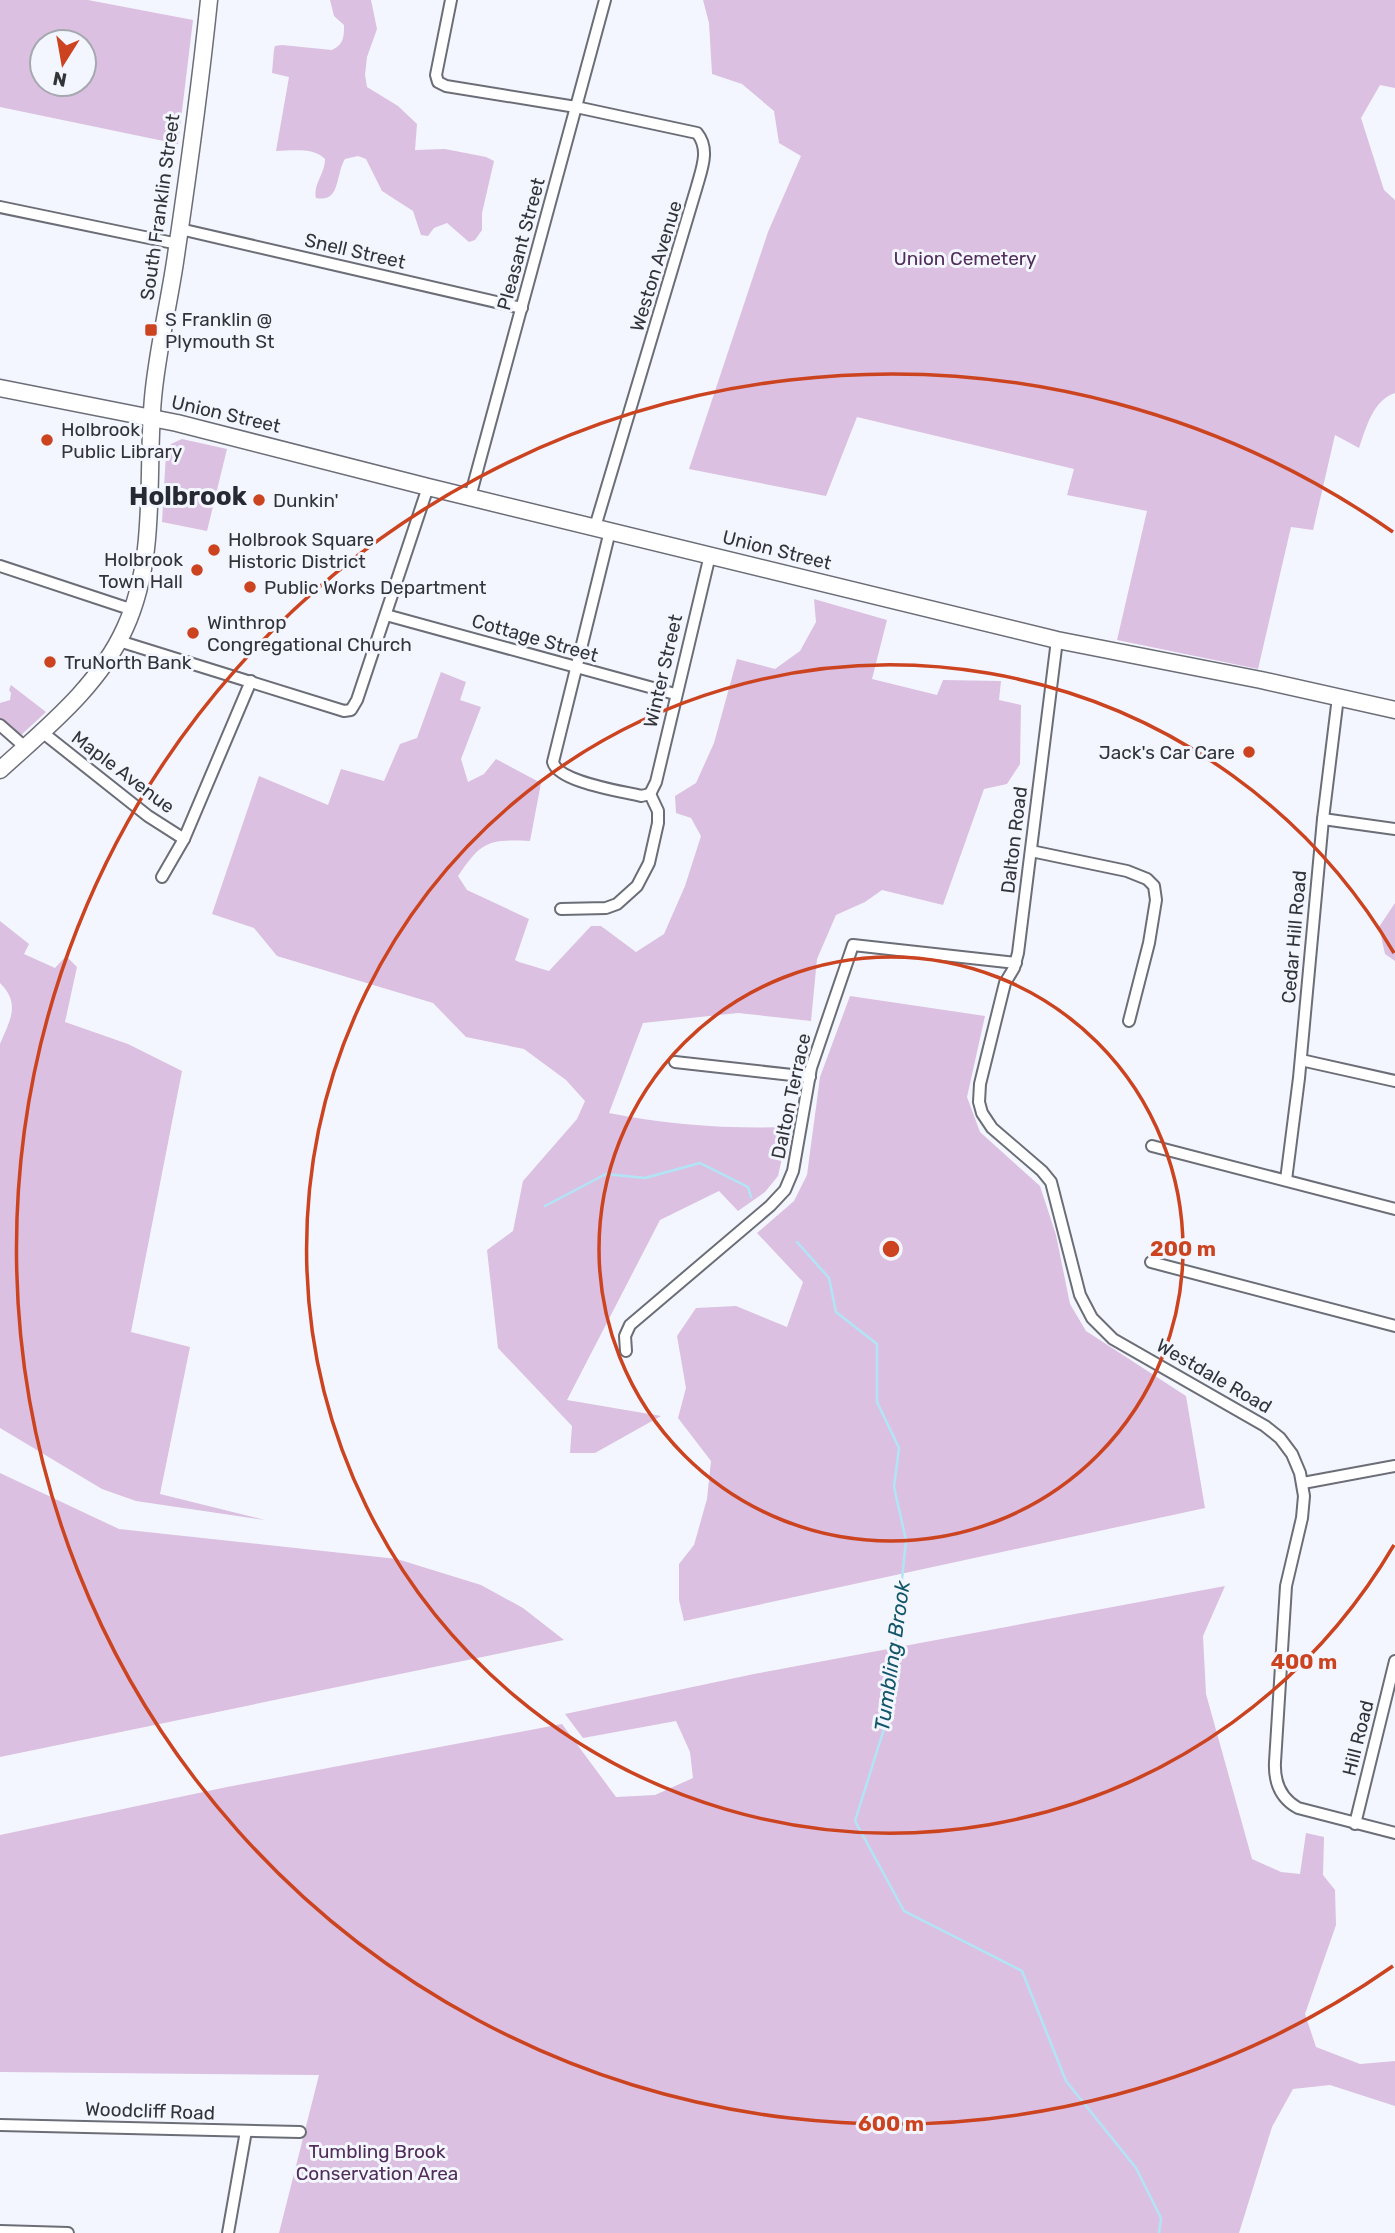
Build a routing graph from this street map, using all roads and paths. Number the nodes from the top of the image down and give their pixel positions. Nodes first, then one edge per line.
1 (209, 0) edge
2 (451, 0) edge
3 (605, 0) edge
4 (576, 107) junction
5 (0, 207) edge
6 (179, 237) junction
7 (522, 308) junction
8 (0, 388) edge
9 (152, 419) junction
10 (428, 487) junction
11 (470, 497) junction
12 (602, 529) junction
13 (710, 555) junction
14 (0, 566) edge
15 (133, 610) junction
16 (386, 615) junction
17 (1057, 640) junction
18 (119, 641) junction
19 (576, 668) junction
20 (251, 681) junction
21 (675, 694) junction
22 (1338, 697) junction
23 (1395, 710) edge
24 (0, 725) edge
25 (41, 732) junction
26 (25, 747) junction
27 (0, 770) edge
28 (650, 794) junction
29 (1323, 819) junction
30 (1395, 829) edge
31 (184, 839) junction
32 (1031, 851) junction
33 (162, 877) dead end
34 (561, 909) dead end
35 (1016, 963) junction
36 (1129, 1021) dead end
37 (990, 1041) joint
38 (1301, 1060) junction
39 (675, 1062) dead end
40 (810, 1077) junction
41 (1395, 1081) edge
42 (1152, 1146) dead end
43 (1286, 1180) junction
44 (1395, 1209) edge
45 (1150, 1262) dead end
46 (1395, 1326) edge
47 (626, 1351) dead end
48 (1395, 1466) edge
49 (1303, 1483) junction
50 (1395, 1661) edge
51 (1355, 1824) junction
52 (1395, 1833) edge
53 (0, 2125) edge
54 (246, 2131) junction
55 (300, 2133) dead end
56 (0, 2231) edge
57 (68, 2233) edge
58 (228, 2233) edge

1 - 6 main road, South Franklin Street
2 - 4 street
3 - 4 street, Pleasant Street
4 - 7 street, Pleasant Street
4 - 12 street, Weston Avenue
5 - 6 street, Snell Street
6 - 7 street, Snell Street
6 - 9 main road, South Franklin Street
7 - 11 street, Pleasant Street
8 - 9 main road, Union Street
9 - 10 main road, Union Street
9 - 15 main road, South Franklin Street
10 - 11 main road, Union Street
10 - 16 street
11 - 12 main road, Union Street
12 - 13 main road, Union Street
12 - 19 street
13 - 17 main road, Union Street
13 - 21 street, Winter Street
14 - 15 street
15 - 18 main road, South Franklin Street
16 - 19 street, Cottage Street
16 - 20 street
17 - 22 main road, Union Street
17 - 32 street, Dalton Road
18 - 20 street
18 - 25 main road, South Franklin Street
19 - 21 street, Cottage Street
19 - 28 street
20 - 31 street, Maple Avenue
21 - 28 street, Winter Street
22 - 23 main road, Union Street
22 - 29 street, Cedar Hill Road
24 - 26 street
25 - 26 main road, South Franklin Street
25 - 31 street, Maple Avenue
26 - 27 main road, South Franklin Street
28 - 34 street
29 - 30 street
29 - 38 street, Cedar Hill Road
31 - 33 street, Maple Avenue
32 - 35 street, Dalton Road
32 - 36 street
35 - 37 street, Dalton Road
35 - 40 street, Dalton Terrace
37 - 49 street, Westdale Road
38 - 41 street
38 - 43 street, Cedar Hill Road
39 - 40 street
40 - 47 street, Dalton Terrace
42 - 43 street
43 - 44 street
45 - 46 street
48 - 49 street
49 - 51 street, Westdale Road
50 - 51 street, Hill Road
51 - 52 street, Westdale Road
53 - 54 street, Woodcliff Road
54 - 55 street, Woodcliff Road
54 - 58 street
56 - 57 street

